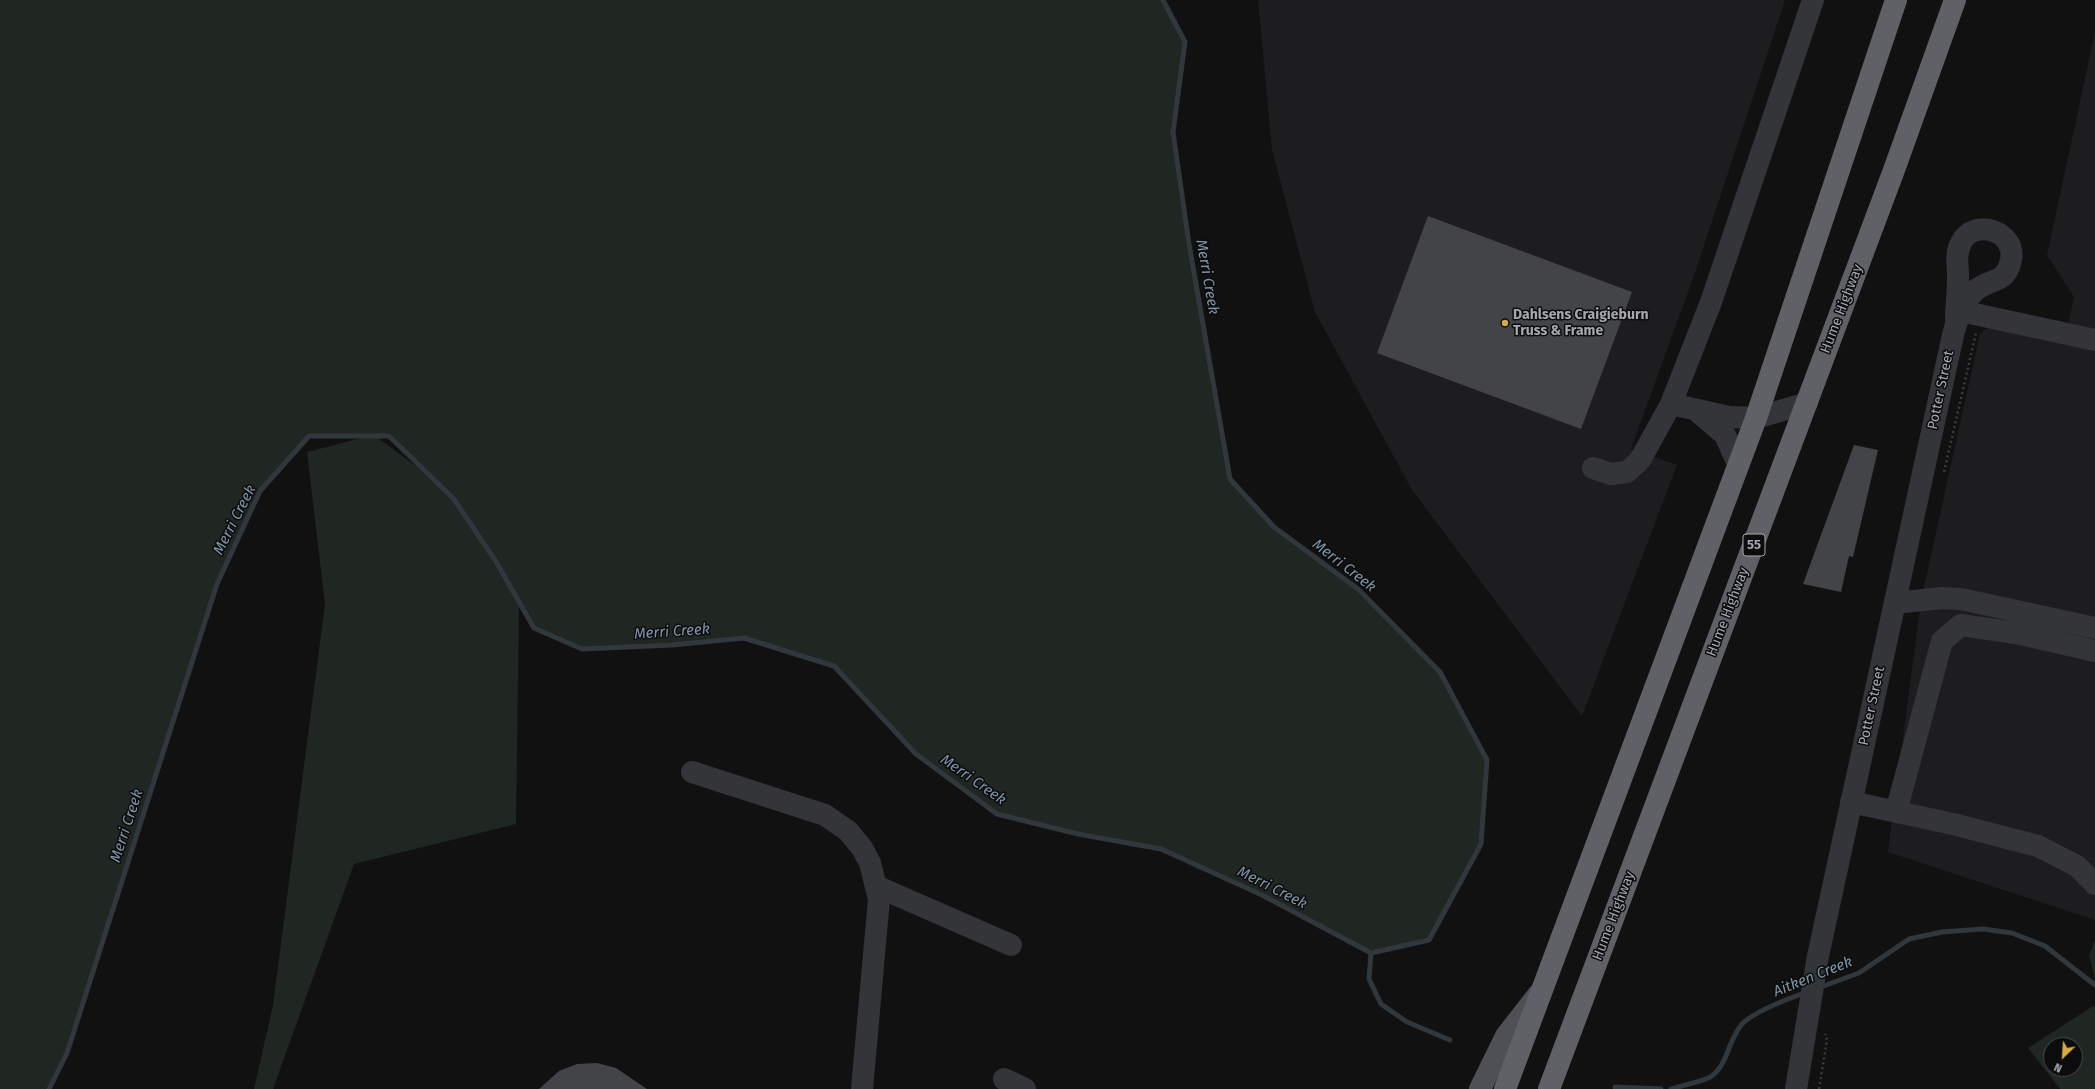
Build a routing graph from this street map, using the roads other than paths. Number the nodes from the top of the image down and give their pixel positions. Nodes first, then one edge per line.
1 (1813, 0) edge
2 (1896, 0) edge
3 (1955, 0) edge
4 (2095, 340) edge
5 (1807, 403) junction
6 (1671, 404) junction
7 (1694, 409) junction
8 (1756, 418) junction
9 (1738, 464) junction
10 (1592, 468) dead end
11 (1895, 603) junction
12 (2095, 628) edge
13 (2095, 652) edge
14 (692, 772) dead end
15 (1851, 802) junction
16 (1896, 812) junction
17 (2095, 884) edge
18 (876, 886) junction
19 (1011, 945) dead end
20 (1542, 991) junction
21 (1004, 1079) dead end
22 (862, 1089) edge
23 (1024, 1089) edge
24 (1480, 1089) edge
25 (1505, 1089) edge
26 (1549, 1089) edge
27 (1796, 1089) edge

1 - 6 street
2 - 8 highway
3 - 5 highway, Hume Highway / 55
4 - 11 street, Potter Street
5 - 8 street
5 - 26 highway, Hume Highway / 55
6 - 7 street
6 - 10 street
7 - 8 street
7 - 9 street
8 - 9 highway
9 - 20 highway
11 - 12 street
11 - 15 street, Potter Street
13 - 16 street
14 - 18 street
15 - 16 street
15 - 27 street, Potter Street
16 - 17 street
18 - 19 street
18 - 22 street
20 - 24 main road
20 - 25 highway
21 - 23 street

